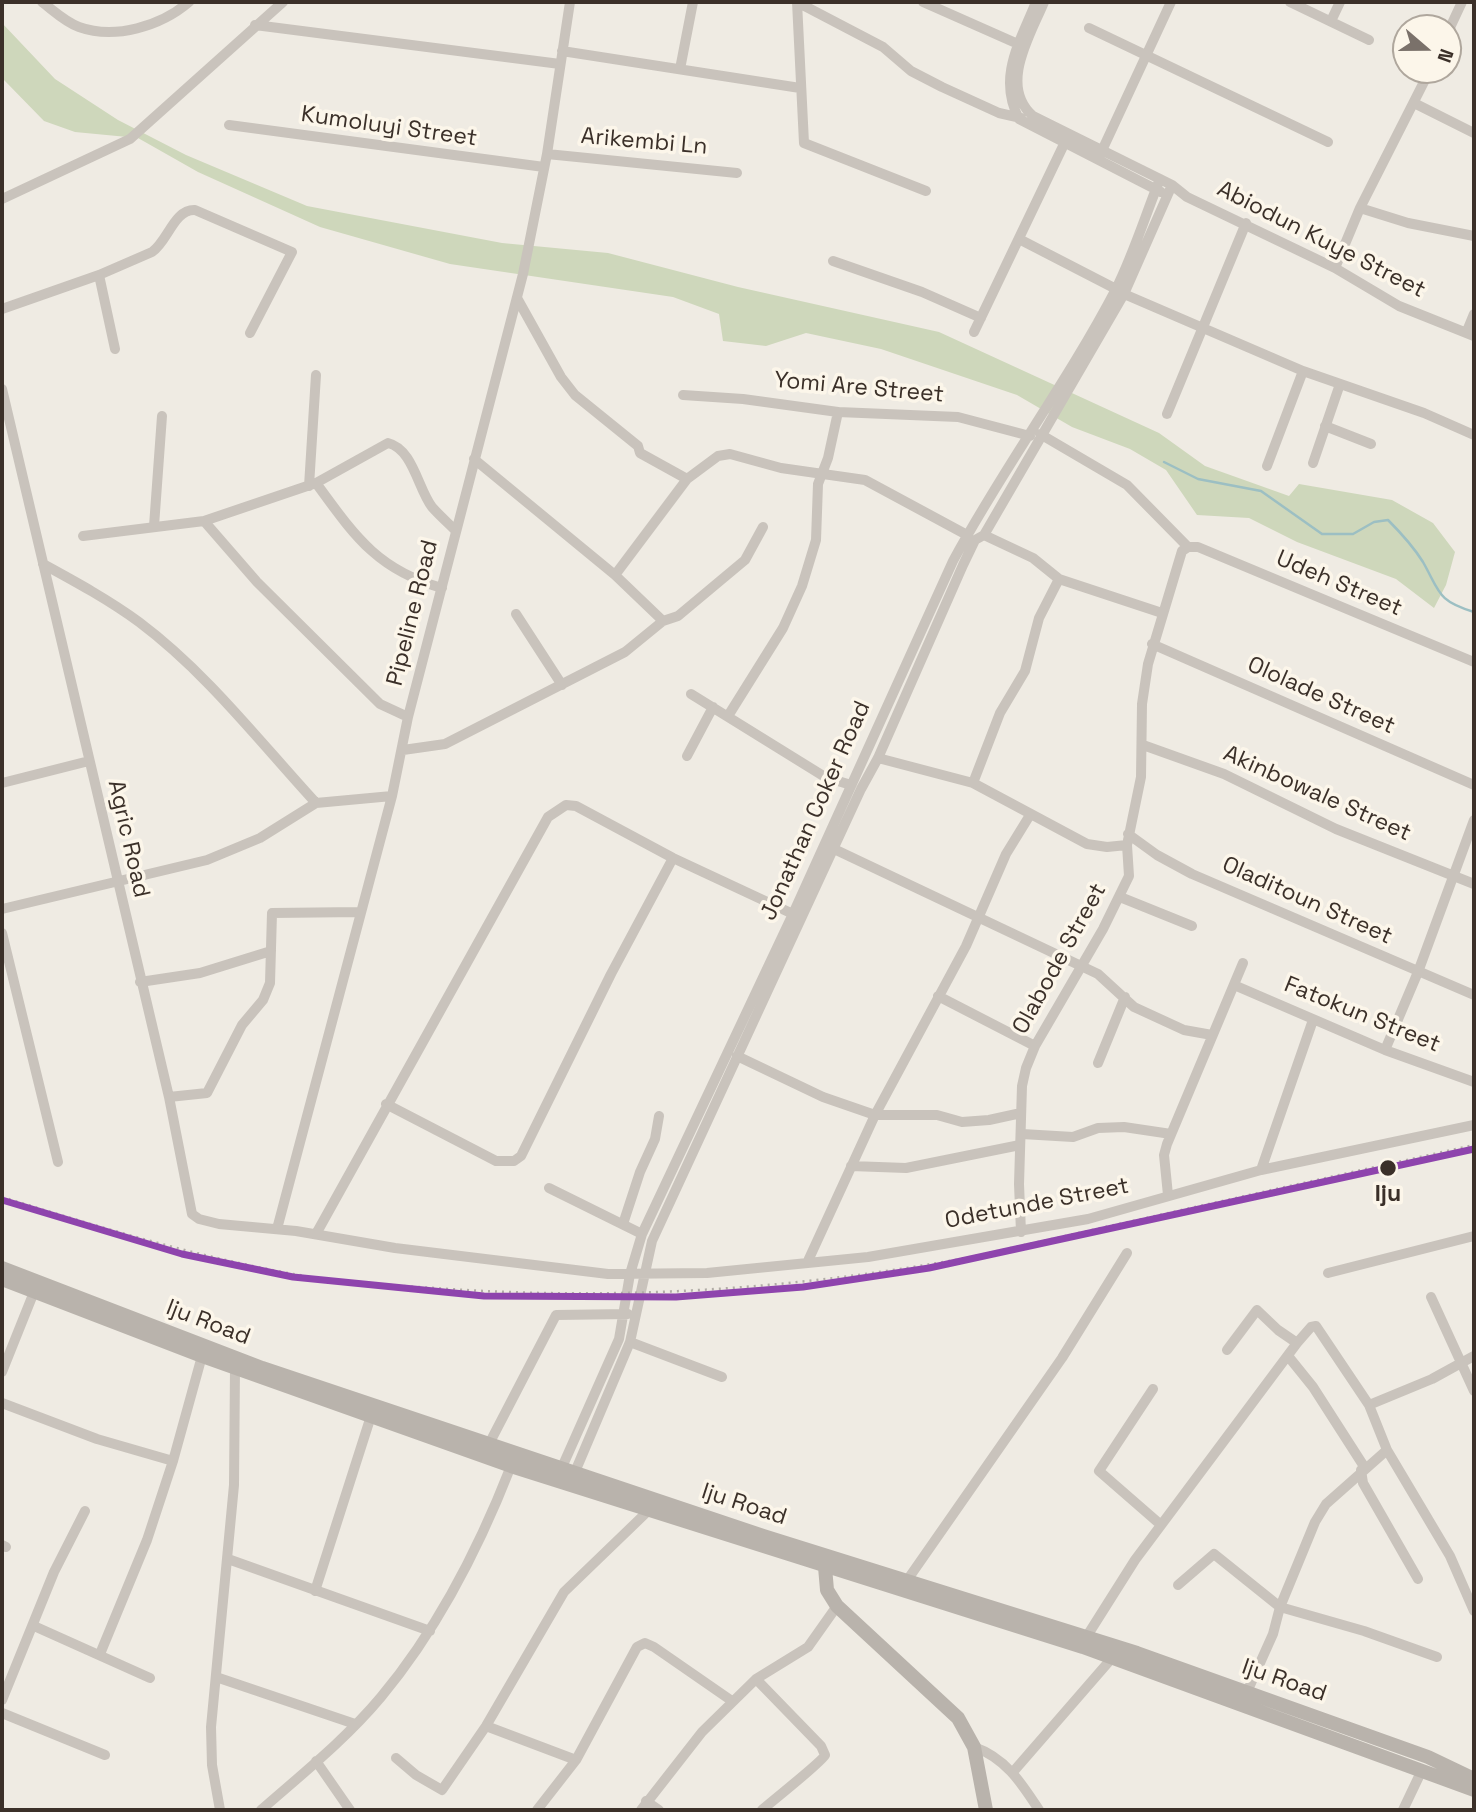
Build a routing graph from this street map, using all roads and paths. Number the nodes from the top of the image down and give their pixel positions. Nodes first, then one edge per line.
1 (42, 2) edge
2 (189, 2) edge
3 (283, 2) edge
4 (570, 2) edge
5 (693, 2) edge
6 (797, 2) edge
7 (923, 2) edge
8 (1036, 2) edge
9 (1044, 2) edge
10 (1171, 2) edge
11 (1290, 2) edge
12 (1340, 2) edge
13 (1331, 21) junction
14 (255, 25) junction
15 (1089, 28) dead end
16 (1369, 40) dead end
17 (1018, 44) junction
18 (562, 51) junction
19 (1147, 55) junction
20 (560, 64) junction
21 (680, 69) junction
22 (1423, 84) edge
23 (800, 88) junction
24 (1414, 103) junction
25 (1024, 115) junction
26 (229, 125) dead end
27 (1474, 133) edge
28 (1066, 139) junction
29 (1328, 142) dead end
30 (547, 154) junction
31 (1100, 155) junction
32 (544, 167) junction
33 (737, 173) dead end
34 (1158, 184) junction
35 (1170, 190) junction
36 (926, 191) dead end
37 (2, 199) edge
38 (1360, 208) junction
39 (1246, 223) junction
40 (1474, 236) edge
41 (1020, 239) junction
42 (833, 261) dead end
43 (1335, 268) junction
44 (99, 275) junction
45 (1120, 292) junction
46 (517, 298) junction
47 (2, 309) edge
48 (1474, 314) edge
49 (981, 318) junction
50 (1202, 327) junction
51 (974, 332) dead end
52 (250, 333) dead end
53 (1470, 333) edge
54 (115, 349) dead end
55 (1303, 371) junction
56 (316, 375) dead end
57 (1340, 384) junction
58 (2, 389) edge
59 (683, 395) dead end
60 (838, 412) junction
61 (1167, 414) dead end
62 (162, 416) dead end
63 (1325, 426) junction
64 (1035, 435) junction
65 (1474, 435) edge
66 (1371, 444) dead end
67 (474, 459) junction
68 (1313, 463) dead end
69 (1267, 466) dead end
70 (822, 473) junction
71 (687, 479) junction
72 (312, 484) junction
73 (204, 521) junction
74 (154, 526) junction
75 (763, 527) dead end
76 (456, 531) junction
77 (967, 535) junction
78 (984, 535) junction
79 (83, 536) dead end
80 (1188, 547) junction
81 (43, 564) junction
82 (615, 575) junction
83 (1059, 579) junction
84 (442, 588) junction
85 (1162, 613) junction
86 (516, 614) dead end
87 (663, 621) junction
88 (1152, 644) junction
89 (1473, 658) edge
90 (562, 685) junction
91 (691, 694) dead end
92 (713, 707) junction
93 (408, 716) junction
94 (728, 716) junction
95 (1143, 745) junction
96 (403, 750) junction
97 (687, 757) dead end
98 (878, 758) junction
99 (89, 761) junction
100 (2, 783) edge
101 (973, 783) junction
102 (851, 785) junction
103 (1474, 785) edge
104 (392, 796) junction
105 (316, 803) junction
106 (1030, 815) junction
107 (1474, 820) edge
108 (1128, 839) junction
109 (834, 849) junction
110 (673, 858) junction
111 (1453, 875) junction
112 (117, 883) junction
113 (1474, 884) edge
114 (1120, 897) junction
115 (2, 909) edge
116 (360, 912) junction
117 (793, 914) junction
118 (979, 916) junction
119 (1192, 926) dead end
120 (2, 933) edge
121 (271, 951) junction
122 (1243, 963) dead end
123 (1082, 967) junction
124 (1418, 972) junction
125 (141, 982) junction
126 (1234, 985) junction
127 (1474, 995) edge
128 (938, 996) junction
129 (1125, 998) junction
130 (1313, 1020) junction
131 (1212, 1035) junction
132 (1035, 1046) junction
133 (1385, 1050) junction
134 (737, 1056) junction
135 (1098, 1063) dead end
136 (1474, 1082) edge
137 (169, 1097) junction
138 (386, 1104) junction
139 (1021, 1113) junction
140 (874, 1115) junction
141 (659, 1116) dead end
142 (1474, 1125) edge
143 (1171, 1134) junction
144 (1021, 1140) junction
145 (58, 1162) dead end
146 (851, 1166) junction
147 (1261, 1170) junction
148 (549, 1188) dead end
149 (1168, 1195) junction
150 (623, 1224) junction
151 (277, 1229) junction
152 (1021, 1232) junction
153 (316, 1234) junction
154 (642, 1234) junction
155 (1474, 1236) edge
156 (1127, 1252) dead end
157 (807, 1263) junction
158 (2, 1268) edge
159 (1328, 1273) dead end
160 (630, 1274) junction
161 (643, 1276) junction
162 (2, 1279) edge
163 (34, 1292) junction
164 (1431, 1297) dead end
165 (638, 1314) junction
166 (625, 1315) junction
167 (630, 1342) junction
168 (1297, 1343) junction
169 (1227, 1350) dead end
170 (202, 1356) junction
171 (1288, 1356) junction
172 (1474, 1356) edge
173 (1461, 1364) junction
174 (234, 1368) junction
175 (2, 1372) edge
176 (722, 1377) dead end
177 (1153, 1389) dead end
178 (1474, 1391) edge
179 (2, 1403) edge
180 (1369, 1405) junction
181 (371, 1416) junction
182 (489, 1444) junction
183 (1387, 1450) junction
184 (173, 1461) junction
185 (511, 1466) junction
186 (1363, 1469) junction
187 (565, 1477) junction
188 (85, 1511) dead end
189 (648, 1511) junction
190 (1161, 1525) junction
191 (228, 1559) junction
192 (825, 1567) junction
193 (1418, 1578) dead end
194 (908, 1579) junction
195 (1178, 1586) dead end
196 (315, 1591) junction
197 (837, 1606) junction
198 (1280, 1607) junction
199 (1474, 1611) edge
200 (34, 1626) junction
201 (430, 1631) junction
202 (1087, 1636) junction
203 (100, 1654) junction
204 (1437, 1657) dead end
205 (1112, 1658) junction
206 (216, 1677) junction
207 (150, 1678) dead end
208 (756, 1679) junction
209 (1247, 1692) junction
210 (2, 1700) edge
211 (732, 1702) junction
212 (2, 1713) edge
213 (355, 1724) junction
214 (486, 1726) junction
215 (974, 1747) junction
216 (105, 1755) dead end
217 (396, 1758) dead end
218 (576, 1760) junction
219 (316, 1761) junction
220 (1422, 1770) junction
221 (1013, 1772) junction
222 (1474, 1779) edge
223 (1474, 1790) edge
224 (644, 1805) edge
225 (220, 1810) edge
226 (261, 1810) edge
227 (350, 1810) edge
228 (537, 1810) edge
229 (659, 1810) edge
230 (762, 1810) edge
231 (986, 1810) edge
232 (1039, 1810) edge
233 (1403, 1810) edge

1 - 2 street
3 - 14 street
4 - 18 street, Pipeline Road
5 - 21 street
6 - 23 street
6 - 25 street, Abiodun Kuye Street
7 - 17 street
8 - 17 street
9 - 25 street
10 - 19 street
11 - 13 street
12 - 13 street
13 - 16 street
14 - 20 street
14 - 37 street
15 - 19 street
17 - 25 street
18 - 20 street, Pipeline Road
18 - 21 street
19 - 29 street
19 - 31 street
20 - 30 street, Pipeline Road
21 - 23 street
22 - 24 street
23 - 36 street
24 - 27 street
24 - 38 street
25 - 28 street, Abiodun Kuye Street
26 - 32 street, Kumoluyi Street
28 - 31 street, Abiodun Kuye Street
28 - 41 street
30 - 32 street, Pipeline Road
30 - 33 street, Arikembi Ln
31 - 34 street, Abiodun Kuye Street
32 - 46 street, Pipeline Road
34 - 35 street, Abiodun Kuye Street
34 - 45 street, Jonathan Coker Road
35 - 39 street, Abiodun Kuye Street
35 - 45 street, Jonathan Coker Road
38 - 40 street
38 - 43 street
39 - 43 street, Abiodun Kuye Street
39 - 50 street
41 - 45 street
41 - 49 street
42 - 49 street
43 - 53 street, Abiodun Kuye Street
44 - 47 street
44 - 52 street
44 - 54 street
45 - 50 street
45 - 64 street, Jonathan Coker Road
46 - 67 street, Pipeline Road
46 - 71 street
48 - 53 street
49 - 51 street
50 - 55 street
50 - 61 street
55 - 57 street
55 - 69 street
56 - 72 street
57 - 63 street
57 - 65 street
58 - 81 street, Agric Road
59 - 60 street, Yomi Are Street
60 - 64 street, Yomi Are Street
60 - 70 street
62 - 74 street
63 - 66 street
63 - 68 street
64 - 77 street, Jonathan Coker Road
64 - 78 street, Jonathan Coker Road
64 - 80 street, Yomi Are Street
67 - 76 street, Pipeline Road
67 - 82 street
70 - 71 street
70 - 77 street
70 - 94 street
71 - 82 street
72 - 73 street
72 - 76 street
72 - 84 street
73 - 74 street
73 - 93 street
74 - 79 street
75 - 87 street
76 - 84 street, Pipeline Road
77 - 102 street, Jonathan Coker Road
78 - 83 street
78 - 98 street, Jonathan Coker Road
80 - 85 street, Olabode Street
80 - 89 street, Udeh Street
81 - 99 street, Agric Road
81 - 105 street
82 - 87 street
83 - 85 street
83 - 101 street
84 - 93 street, Pipeline Road
85 - 88 street, Olabode Street
86 - 90 street
87 - 90 street
88 - 95 street, Olabode Street
88 - 103 street, Ololade Street
90 - 96 street
91 - 92 street
92 - 94 street
92 - 97 street
93 - 96 street, Pipeline Road
94 - 102 street
95 - 108 street, Olabode Street
95 - 111 street, Akinbowale Street
96 - 104 street, Pipeline Road
98 - 101 street
98 - 109 street, Jonathan Coker Road
99 - 100 street
99 - 112 street, Agric Road
101 - 106 street
102 - 117 street, Jonathan Coker Road
104 - 105 street
104 - 116 street, Pipeline Road
105 - 112 street
106 - 108 street
106 - 118 street
107 - 111 street
108 - 114 street, Olabode Street
108 - 124 street, Oladitoun Street
109 - 118 street
109 - 134 street, Jonathan Coker Road
110 - 117 street
110 - 138 street
110 - 138 street
111 - 113 street, Akinbowale Street
111 - 124 street
112 - 115 street
112 - 125 street, Agric Road
114 - 119 street
114 - 123 street, Olabode Street
116 - 121 street
116 - 151 street, Pipeline Road
117 - 154 street, Jonathan Coker Road
118 - 123 street
118 - 128 street
120 - 145 street
121 - 125 street
121 - 137 street
122 - 126 street
123 - 129 street
123 - 132 street, Olabode Street
124 - 127 street, Oladitoun Street
124 - 133 street
125 - 137 street, Agric Road
126 - 130 street, Fatokun Street
126 - 131 street
128 - 132 street
128 - 140 street
129 - 131 street
129 - 135 street
130 - 133 street, Fatokun Street
130 - 147 street
131 - 143 street
132 - 139 street, Olabode Street
133 - 136 street, Fatokun Street
134 - 140 street
134 - 161 street, Jonathan Coker Road
137 - 151 street, Agric Road
138 - 153 street
139 - 140 street
139 - 144 street, Olabode Street
140 - 146 street
141 - 150 street
142 - 147 street, Odetunde Street
143 - 144 street
143 - 149 street
144 - 146 street
144 - 152 street, Olabode Street
146 - 157 street
147 - 149 street, Odetunde Street
148 - 150 street
149 - 152 street, Odetunde Street
150 - 154 street
151 - 153 street, Odetunde Street
152 - 157 street, Odetunde Street
153 - 160 street, Odetunde Street
154 - 160 street, Jonathan Coker Road
155 - 159 street
156 - 194 street
157 - 161 street, Odetunde Street
158 - 182 main road, Iju Road
160 - 161 street, Odetunde Street
160 - 166 street, Jonathan Coker Road
161 - 165 street, Jonathan Coker Road
162 - 163 main road, Iju Road
163 - 170 main road, Iju Road
163 - 175 street
164 - 173 street
165 - 166 street
165 - 167 street, Jonathan Coker Road
166 - 182 street
166 - 187 street, Jonathan Coker Road
167 - 176 street
167 - 187 street, Jonathan Coker Road
168 - 169 street
168 - 171 street
168 - 180 street
170 - 174 main road, Iju Road
170 - 184 street
171 - 186 street
171 - 190 street
172 - 173 street
173 - 178 street
173 - 180 street
174 - 181 main road, Iju Road
174 - 191 street
177 - 190 street
179 - 184 street
180 - 183 street
181 - 185 main road, Iju Road
181 - 196 street
182 - 187 main road, Iju Road
183 - 186 street
183 - 199 street
184 - 203 street
185 - 187 main road, Iju Road
185 - 201 street
186 - 193 street
186 - 198 street
187 - 189 main road, Iju Road
187 - 194 main road, Iju Road
188 - 200 street
189 - 192 main road, Iju Road
189 - 214 street
190 - 202 street
191 - 196 street
191 - 206 street
192 - 197 main road
192 - 205 main road, Iju Road
194 - 202 main road, Iju Road
195 - 198 street
196 - 201 street
197 - 208 street
197 - 215 main road
198 - 204 street
198 - 209 street
200 - 203 street
200 - 210 street
201 - 213 street
202 - 209 main road, Iju Road
203 - 207 street
205 - 220 main road, Iju Road
205 - 221 street
206 - 213 street
206 - 225 street
208 - 211 street
208 - 230 street
209 - 222 main road, Iju Road
211 - 218 street
211 - 224 street
212 - 216 street
213 - 219 street
214 - 217 street
214 - 218 street
215 - 221 street
215 - 231 main road
218 - 228 street
219 - 226 street
219 - 227 street
220 - 223 main road, Iju Road
220 - 233 street
221 - 232 street
224 - 229 street

